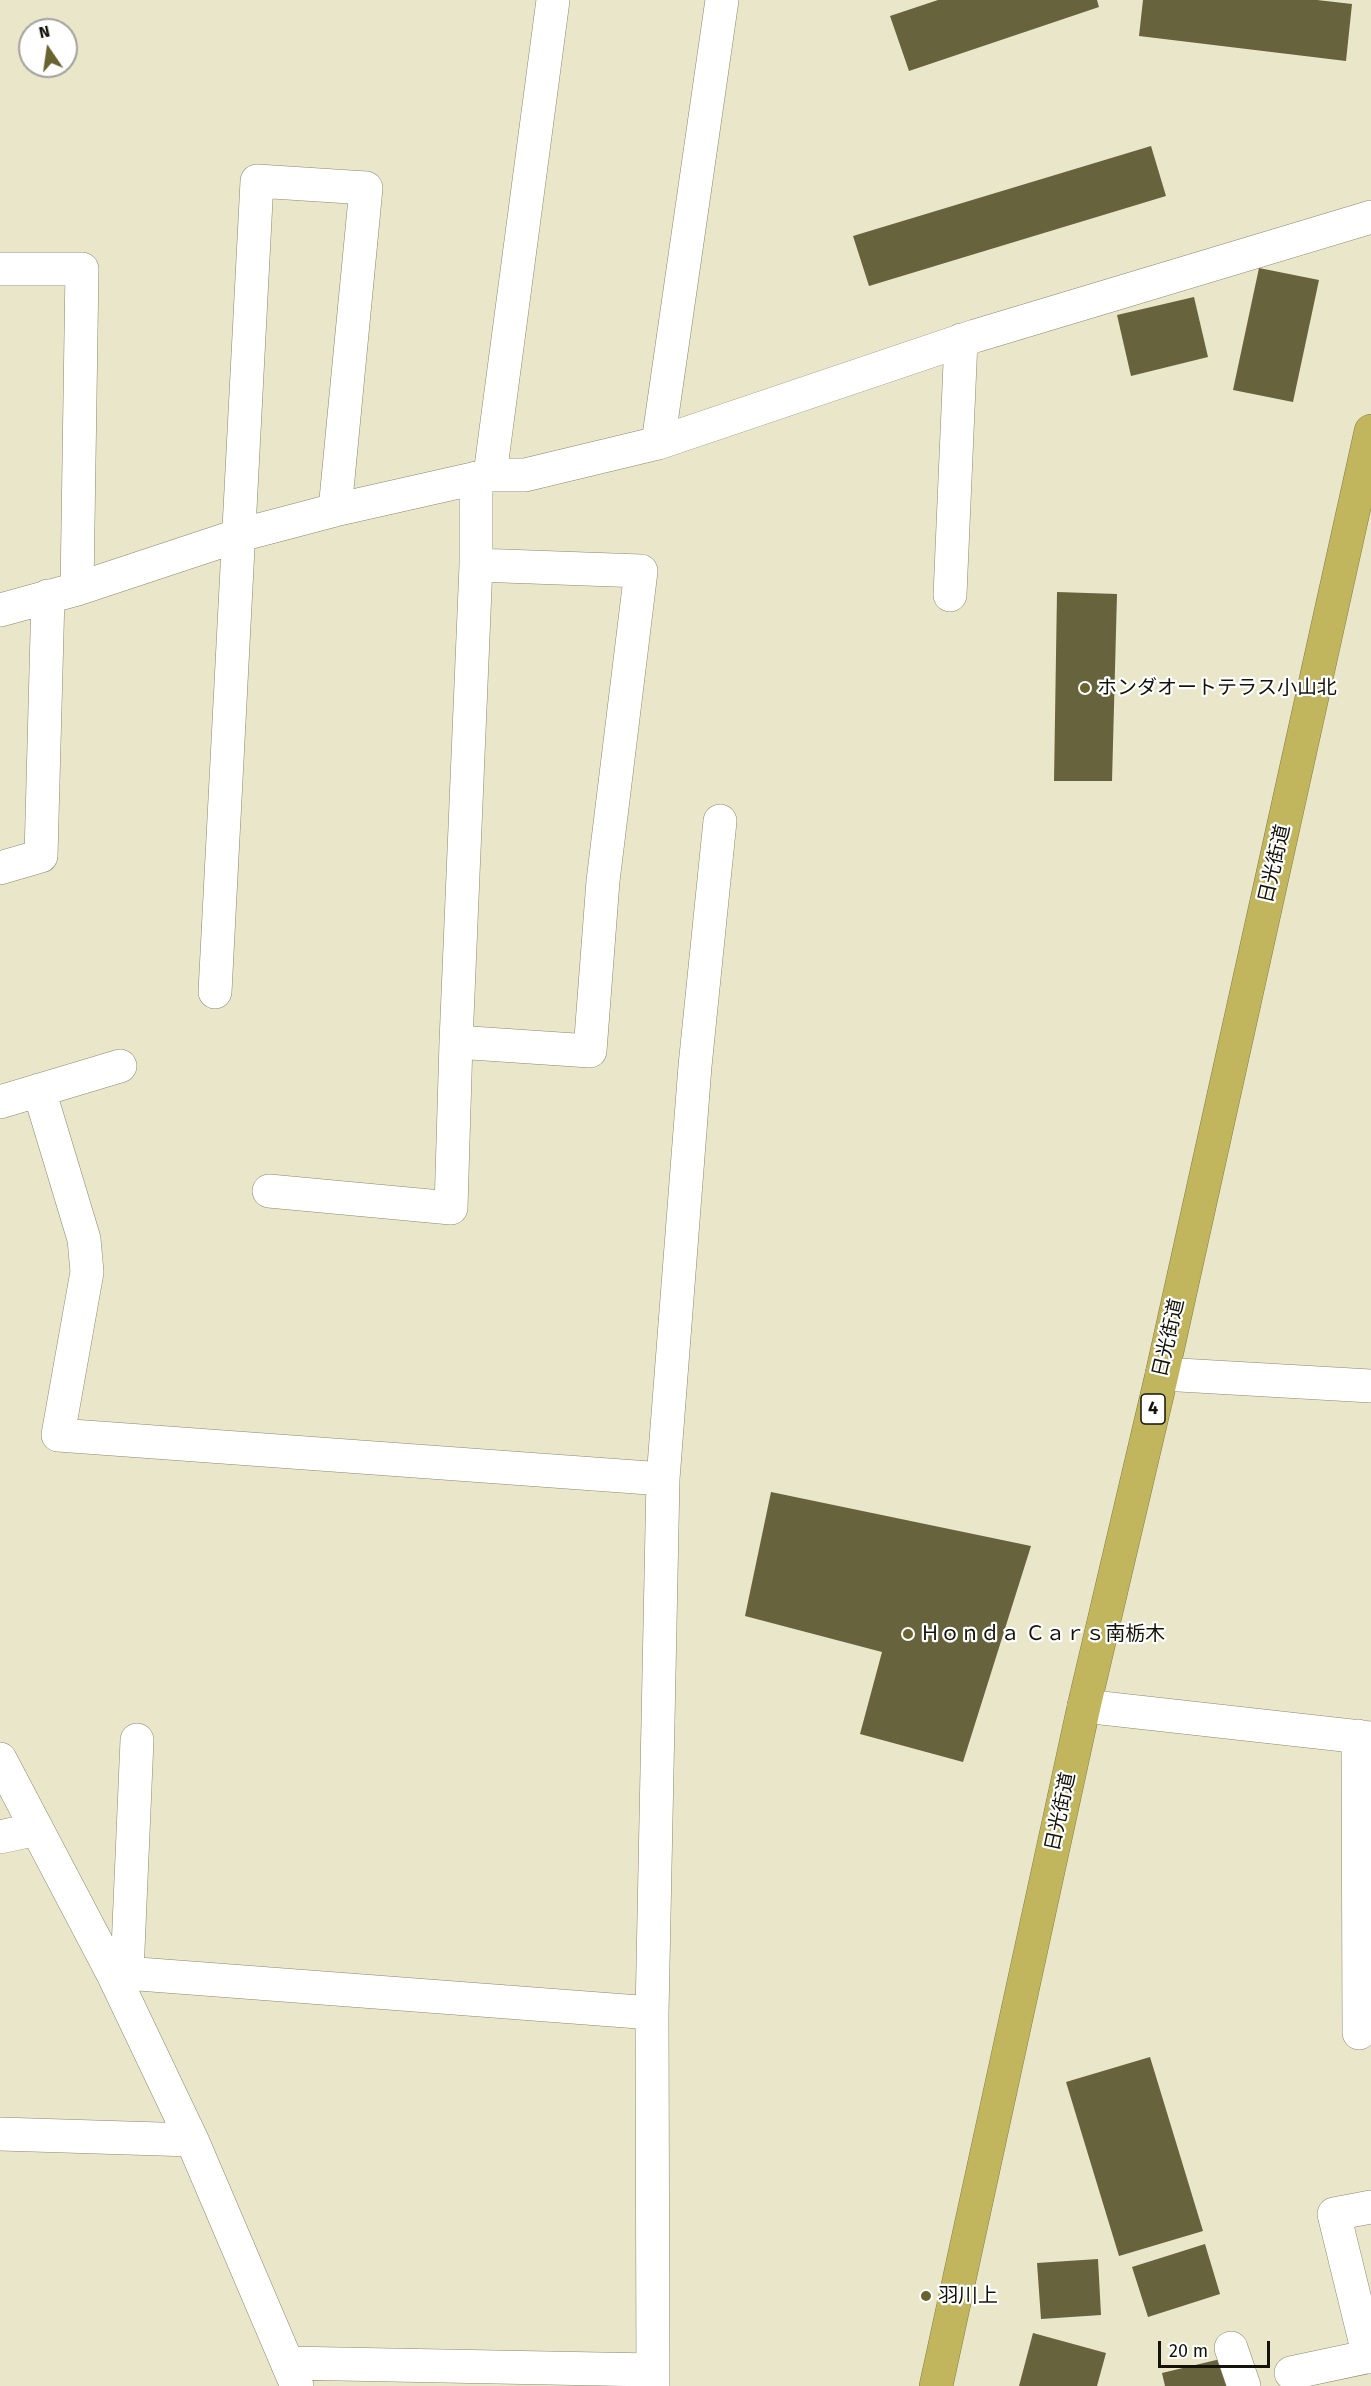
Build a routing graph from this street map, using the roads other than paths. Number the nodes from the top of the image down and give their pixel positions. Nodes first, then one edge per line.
1 (553, 0) edge
2 (722, 0) edge
3 (1371, 217) edge
4 (0, 269) edge
5 (961, 340) junction
6 (1371, 431) edge
7 (658, 443) junction
8 (483, 476) junction
9 (335, 510) junction
10 (240, 535) junction
11 (476, 565) junction
12 (62, 592) junction
13 (950, 596) dead end
14 (0, 610) edge
15 (720, 821) dead end
16 (0, 868) edge
17 (215, 992) dead end
18 (456, 1042) junction
19 (120, 1066) dead end
20 (39, 1090) junction
21 (0, 1102) edge
22 (269, 1191) dead end
23 (1162, 1374) junction
24 (1371, 1386) edge
25 (663, 1479) junction
26 (1084, 1706) junction
27 (1365, 1737) edge
28 (137, 1740) dead end
29 (0, 1759) edge
30 (37, 1829) junction
31 (0, 1838) edge
32 (120, 1973) junction
33 (652, 2013) junction
34 (1359, 2033) dead end
35 (0, 2134) edge
36 (192, 2140) junction
37 (1371, 2207) edge
38 (1231, 2348) dead end
39 (1370, 2356) edge
40 (1291, 2373) dead end
41 (292, 2375) edge
42 (653, 2378) edge
43 (936, 2386) edge
44 (1244, 2386) edge

1 - 8 street
2 - 7 street
3 - 5 street
4 - 12 street
5 - 7 street
5 - 13 street
6 - 23 highway, 日光街道 / 4
7 - 8 street
8 - 9 street
8 - 11 street
9 - 10 street
9 - 10 street
10 - 12 street
10 - 17 street
11 - 18 street
11 - 18 street
12 - 14 street
12 - 16 street
15 - 25 street
18 - 22 street
19 - 20 street
20 - 21 street
20 - 25 street
23 - 24 street
23 - 26 highway, 日光街道 / 4
25 - 33 street
26 - 27 street
26 - 43 highway, 日光街道 / 4
27 - 34 street
28 - 32 street
29 - 30 street
30 - 31 street
30 - 32 street
32 - 33 street
32 - 36 street
33 - 42 street
35 - 36 street
36 - 41 street
37 - 39 street
38 - 44 street
39 - 40 street
41 - 42 street

